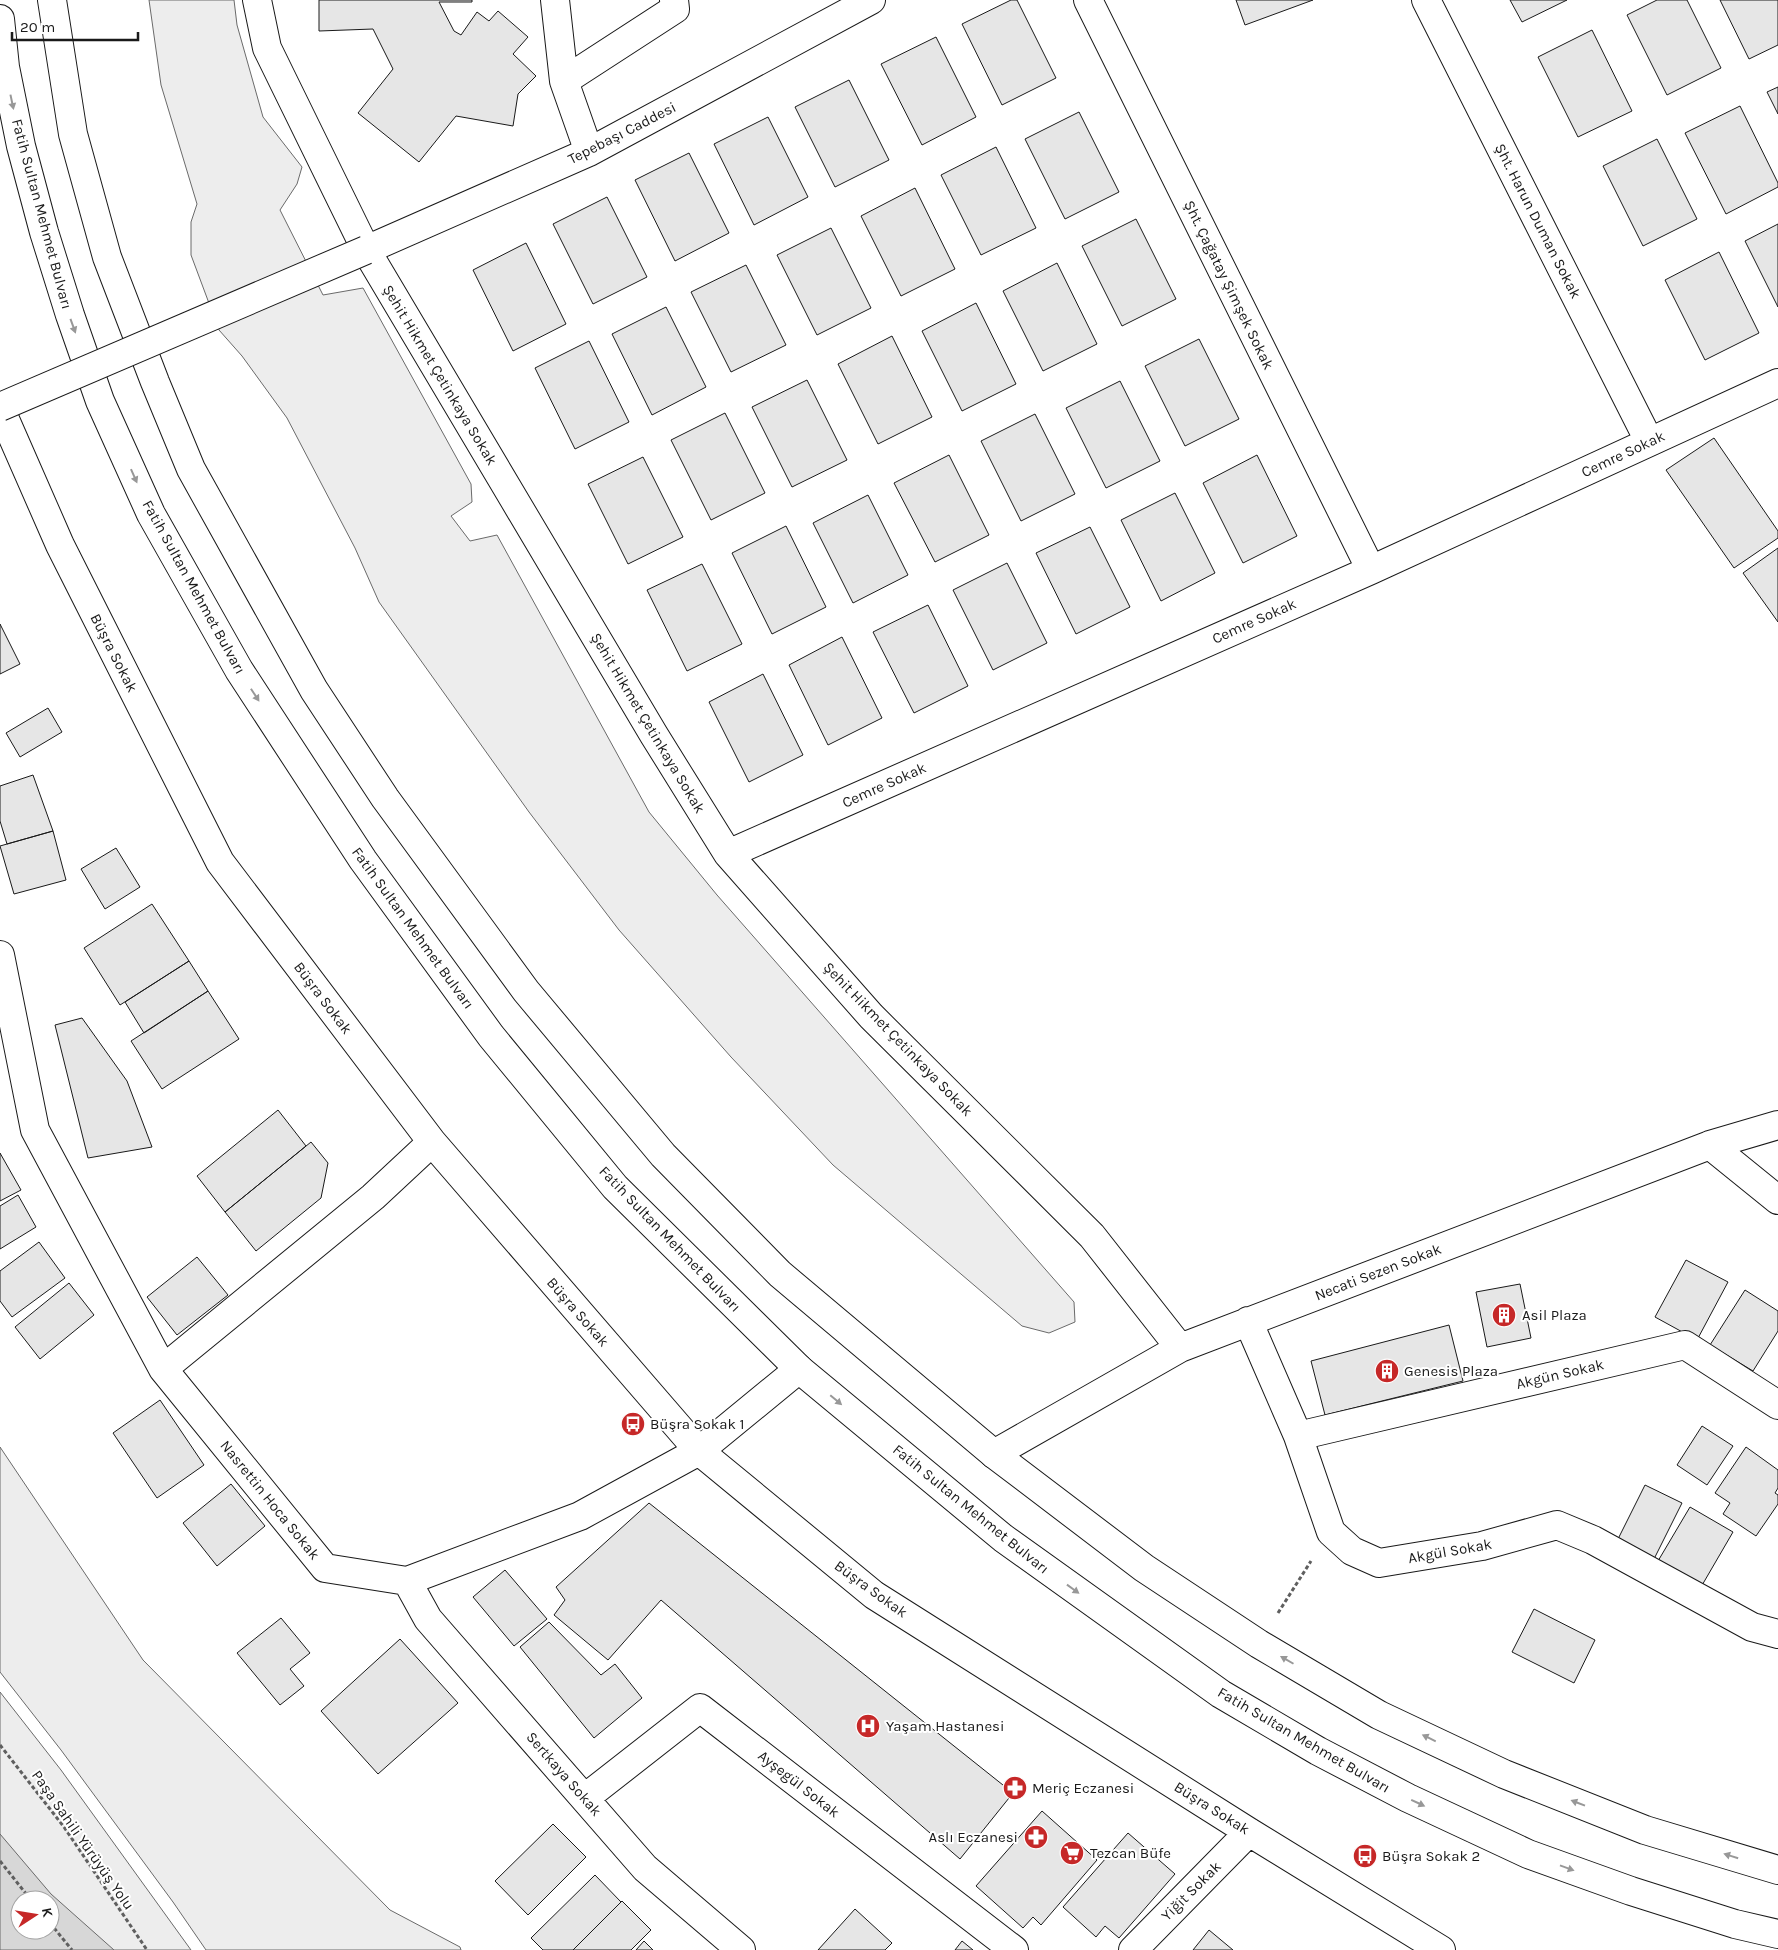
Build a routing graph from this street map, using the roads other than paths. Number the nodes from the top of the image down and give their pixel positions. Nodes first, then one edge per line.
1 (52, 0) edge
2 (257, 0) edge
3 (555, 0) edge
4 (674, 0) edge
5 (871, 0) edge
6 (1088, 0) edge
7 (1426, 0) edge
8 (0, 19) edge
9 (564, 81) junction
10 (589, 152) junction
11 (366, 250) junction
12 (1777, 384) edge
13 (0, 407) edge
14 (1649, 442) junction
15 (1371, 570) junction
16 (728, 854) junction
17 (0, 955) edge
18 (1778, 1125) edge
19 (432, 1142) junction
20 (1710, 1145) junction
21 (1778, 1200) edge
22 (1248, 1321) junction
23 (1180, 1348) junction
24 (163, 1369) junction
25 (799, 1369) junction
26 (1778, 1405) edge
27 (1298, 1436) junction
28 (699, 1451) junction
29 (994, 1454) junction
30 (407, 1581) junction
31 (1778, 1634) edge
32 (585, 1798) junction
33 (1249, 1832) junction
34 (1778, 1870) edge
35 (1778, 1934) edge
36 (741, 1950) edge
37 (1014, 1950) edge
38 (1133, 1950) edge
39 (1441, 1950) edge

1 - 29 street
2 - 11 street, Şehit Hikmet Çetinkaya Sokak
3 - 9 street
4 - 9 street
5 - 10 street, Tepebaşı Caddesi
6 - 15 street, Şht. Çağatay Şimşek Sokak
7 - 14 street, Şht. Harun Duman Sokak
8 -> 25 street, Fatih Sultan Mehmet Bulvarı
9 - 10 street
10 - 11 street, Tepebaşı Caddesi
11 - 13 street, Tepebaşı Caddesi, bridge
11 - 16 street, Şehit Hikmet Çetinkaya Sokak
12 - 14 street, Cemre Sokak
13 - 19 street, Büşra Sokak
14 - 15 street, Cemre Sokak
15 - 16 street, Cemre Sokak
16 - 23 street, Şehit Hikmet Çetinkaya Sokak
17 - 24 street, Nasrettin Hoca Sokak
18 - 20 street, Necati Sezen Sokak
19 - 24 street
19 - 28 street, Büşra Sokak
20 - 21 street
20 - 22 street, Necati Sezen Sokak
22 - 23 street, Necati Sezen Sokak
22 - 27 street, Akgül Sokak
23 - 29 street, Necati Sezen Sokak
24 - 30 street, Nasrettin Hoca Sokak
25 - 28 street, Nasrettin Hoca Sokak
25 -> 35 street, Fatih Sultan Mehmet Bulvarı
26 - 27 street, Akgün Sokak
27 - 31 street, Akgül Sokak
28 - 30 street, Nasrettin Hoca Sokak
28 - 33 street, Büşra Sokak
34 -> 29 street
30 - 32 street, Sertkaya Sokak
32 - 36 street, Sertkaya Sokak
32 - 37 street, Ayşegül Sokak
33 - 38 street, Yiğit Sokak
33 - 39 street, Büşra Sokak

